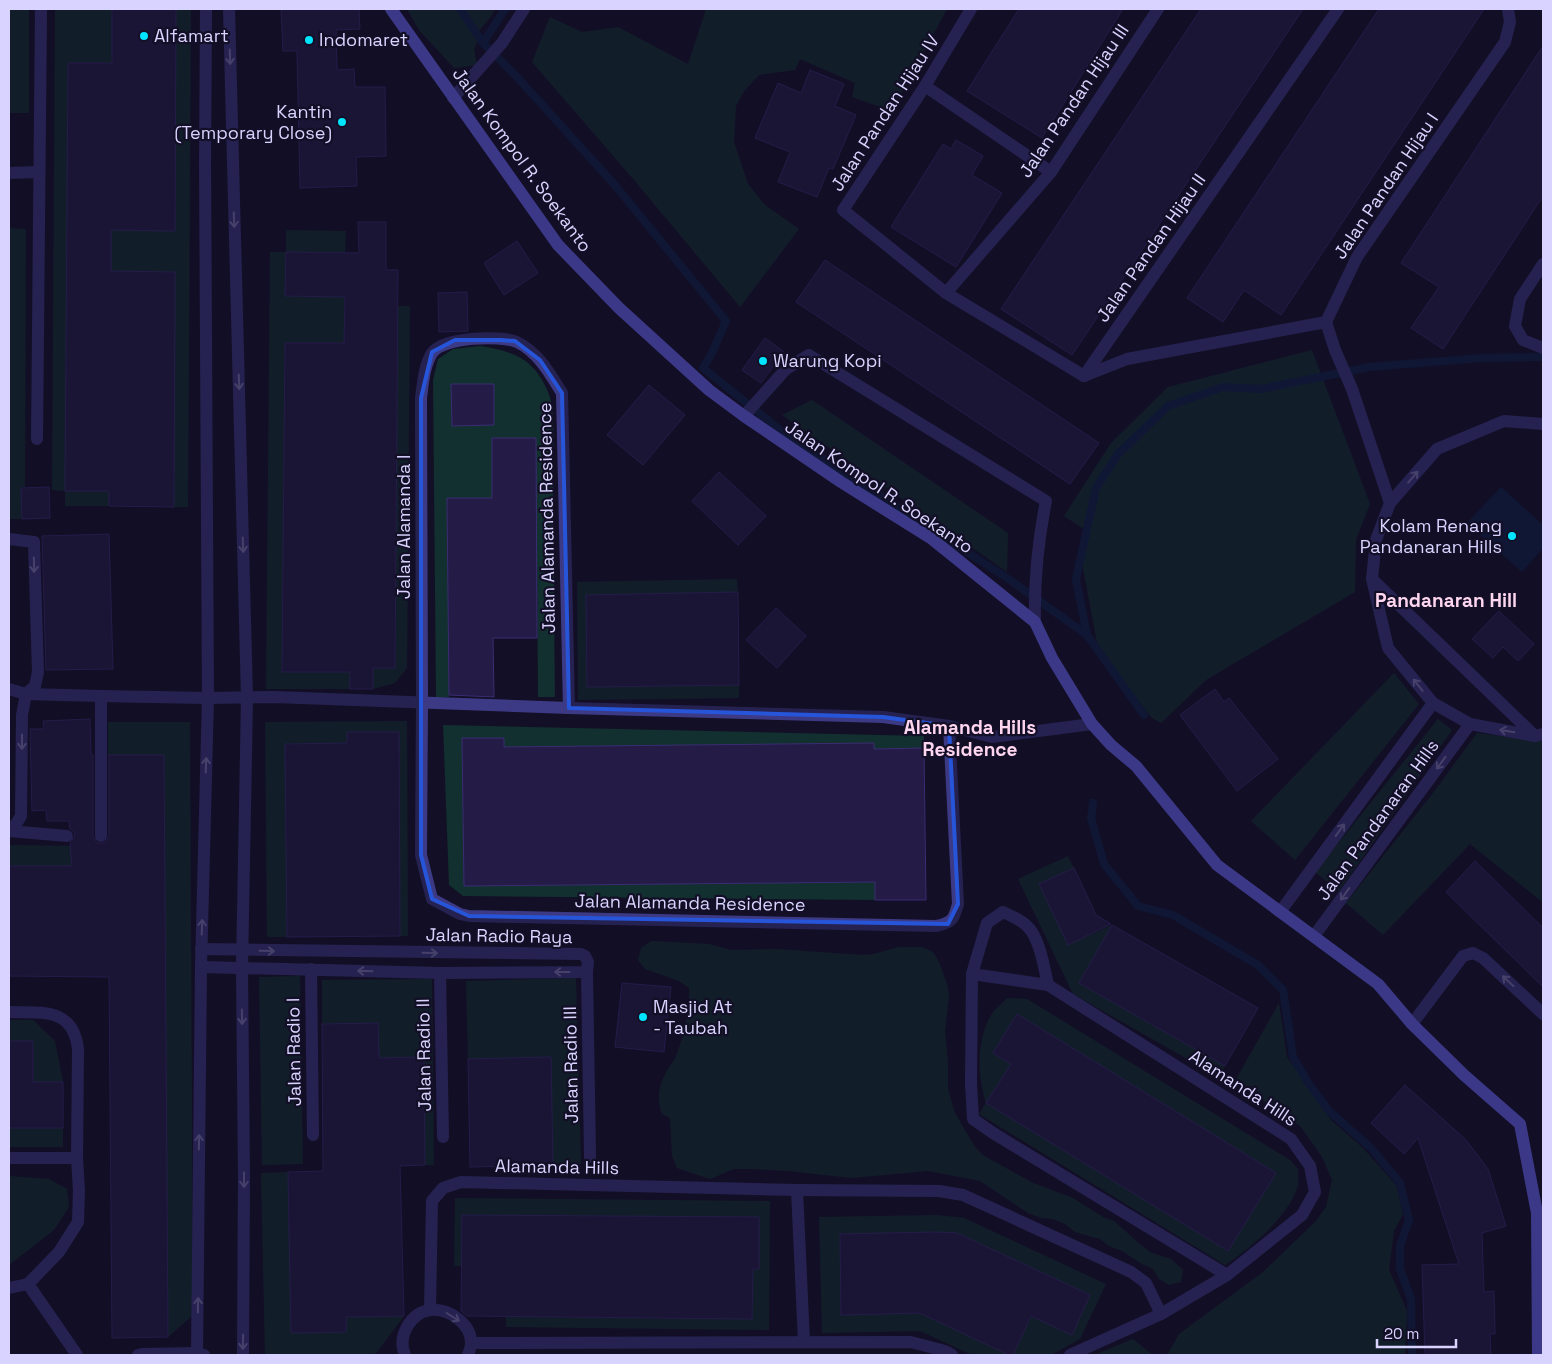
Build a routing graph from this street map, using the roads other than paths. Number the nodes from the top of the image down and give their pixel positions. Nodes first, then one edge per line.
1 (41, 9) edge
2 (206, 9) edge
3 (229, 9) edge
4 (391, 9) edge
5 (524, 9) edge
6 (971, 9) edge
7 (1158, 9) edge
8 (1338, 9) edge
9 (1508, 9) edge
10 (925, 86) junction
11 (453, 98) junction
12 (9, 172) edge
13 (39, 172) junction
14 (1051, 172) junction
15 (1543, 264) edge
16 (946, 292) junction
17 (1326, 322) junction
18 (1543, 348) edge
19 (432, 352) joint
20 (1084, 376) junction
21 (751, 409) junction
22 (1543, 424) edge
23 (37, 439) dead end
24 (1390, 503) junction
25 (9, 540) edge
26 (1372, 579) junction
27 (1035, 622) junction
28 (9, 688) edge
29 (26, 694) junction
30 (100, 696) junction
31 (208, 698) junction
32 (247, 698) junction
33 (1433, 702) junction
34 (422, 703) junction
35 (569, 708) junction
36 (1092, 724) junction
37 (1470, 724) junction
38 (949, 726) junction
39 (1539, 735) edge
40 (9, 830) edge
41 (67, 836) dead end
42 (101, 836) dead end
43 (1280, 912) junction
44 (1314, 936) junction
45 (201, 949) junction
46 (243, 951) junction
47 (201, 967) junction
48 (242, 969) junction
49 (311, 969) junction
50 (587, 972) junction
51 (440, 973) junction
52 (972, 974) junction
53 (1048, 985) junction
54 (9, 1012) edge
55 (1543, 1014) edge
56 (1412, 1024) junction
57 (313, 1135) dead end
58 (443, 1137) dead end
59 (590, 1157) dead end
60 (9, 1158) edge
61 (77, 1158) junction
62 (796, 1190) junction
63 (1227, 1275) junction
64 (28, 1284) junction
65 (9, 1288) edge
66 (430, 1310) junction
67 (1161, 1314) junction
68 (804, 1342) junction
69 (470, 1349) edge
70 (200, 1354) edge
71 (77, 1355) edge
72 (138, 1355) edge
73 (242, 1355) edge
74 (404, 1355) edge
75 (952, 1355) edge
76 (1070, 1355) edge
77 (1538, 1355) edge

1 - 13 street
2 - 31 street
3 -> 32 street
4 - 11 main road, Jalan Kompol R. Soekanto
5 - 11 street
6 - 10 street, Jalan Pandan Hijau IV
7 - 14 street, Jalan Pandan Hijau III
8 - 20 street, Jalan Pandan Hijau II
9 - 17 street, Jalan Pandan Hijau I
10 - 14 street
10 - 16 street, Jalan Pandan Hijau IV
11 - 21 main road, Jalan Kompol R. Soekanto
12 - 13 street
13 - 23 street
14 - 16 street, Jalan Pandan Hijau III
15 - 18 street
16 - 20 street
17 - 20 street
17 - 24 street
19 - 34 street, Jalan Alamanda I
19 - 35 street, Jalan Alamanda Residence
21 - 27 main road, Jalan Kompol R. Soekanto
21 - 27 street
24 -> 22 street
24 - 26 street
25 -> 29 street
33 -> 26 street
26 - 39 street
27 - 36 main road, Jalan Kompol R. Soekanto
28 - 29 street
29 - 30 street
29 -> 40 street
30 - 31 street
30 - 42 street
31 - 32 street
45 -> 31 street
32 - 34 street
32 - 46 street
33 - 37 street
43 -> 33 street, Jalan Pandanaran Hills
34 - 35 street
34 - 38 street, Jalan Alamanda Residence
35 - 38 street
36 - 38 street
36 - 43 main road, Jalan Kompol R. Soekanto
39 -> 37 street
37 -> 44 street, Jalan Pandanaran Hills
40 - 41 street
43 - 44 main road, Jalan Kompol R. Soekanto
44 - 56 main road, Jalan Kompol R. Soekanto
45 - 46 street, Jalan Radio Raya
45 - 47 street
46 - 48 street
46 -> 50 street, Jalan Radio Raya
47 - 48 street, Jalan Radio Raya
70 -> 47 street
48 - 49 street, Jalan Radio Raya
48 -> 73 street
51 -> 49 street, Jalan Radio Raya
49 - 57 street, Jalan Radio I
50 -> 51 street, Jalan Radio Raya
50 - 59 street, Jalan Radio III
51 - 58 street, Jalan Radio II
52 - 53 street, Alamanda Hills
52 - 53 street
52 - 63 street
53 - 63 street, Alamanda Hills
54 - 61 street
55 -> 56 street
56 - 77 main road, Jalan Kompol R. Soekanto
60 - 61 street
61 - 64 street
62 - 66 street, Alamanda Hills
62 - 67 street, Alamanda Hills
62 - 68 street
63 - 67 street, Alamanda Hills
64 - 65 street
64 - 71 street
66 -> 69 street
66 - 74 street
67 - 76 street, Alamanda Hills
68 - 69 street
68 - 75 street
70 - 72 street

